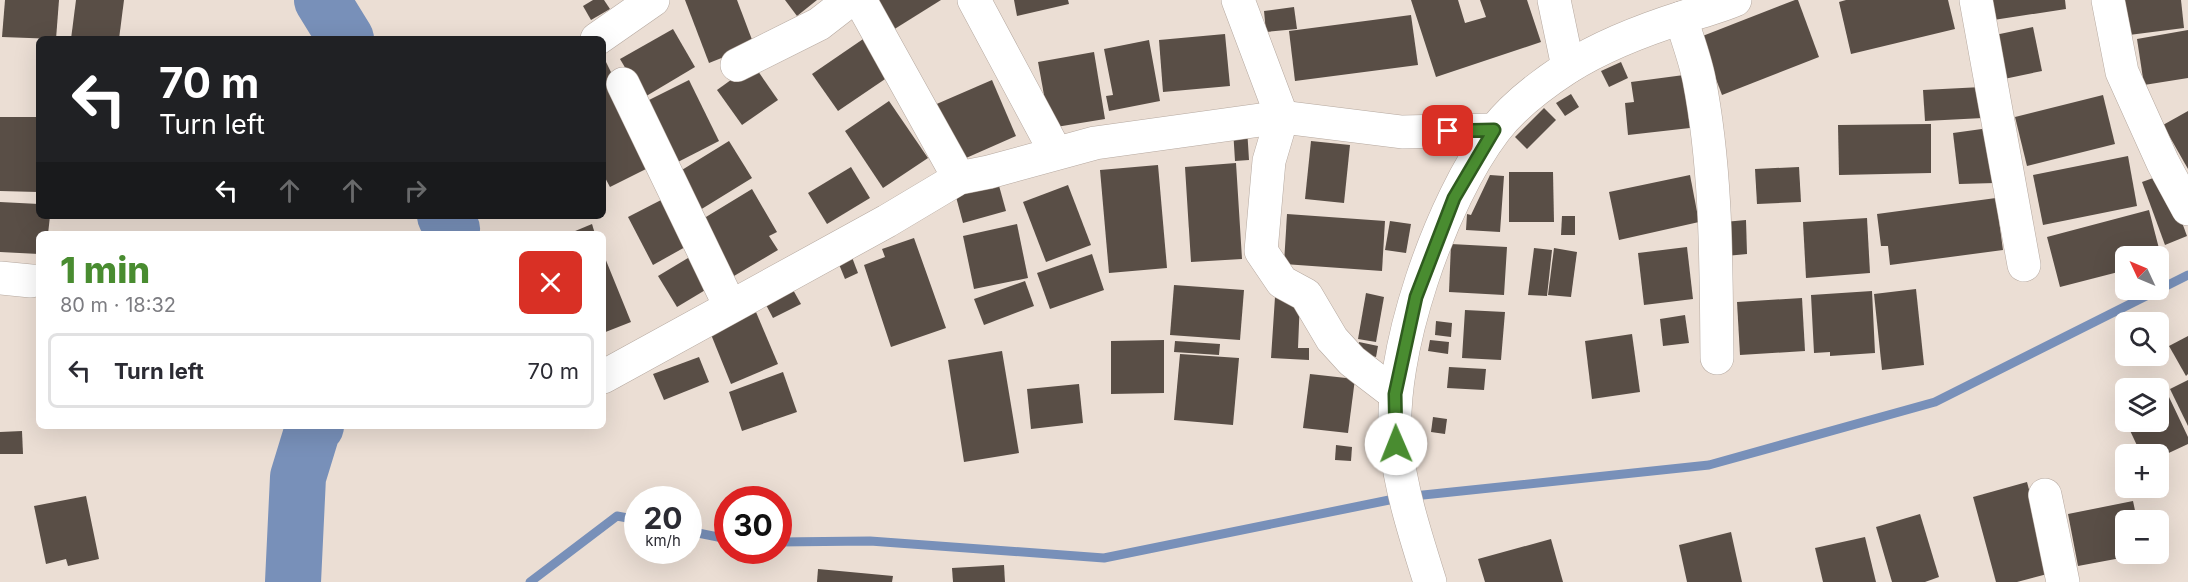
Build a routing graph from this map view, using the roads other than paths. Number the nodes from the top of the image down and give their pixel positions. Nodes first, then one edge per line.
1 (653, 0) edge
2 (850, 0) edge
3 (860, 0) edge
4 (974, 0) edge
5 (1238, 0) edge
6 (1554, 0) edge
7 (1735, 0) edge
8 (1976, 0) edge
9 (2108, 0) edge
10 (1681, 18) junction
11 (601, 36) edge
12 (737, 65) dead end
13 (1568, 67) junction
14 (623, 84) dead end
15 (1281, 117) junction
16 (1494, 130) junction
17 (1056, 153) junction
18 (959, 178) junction
19 (2188, 209) edge
20 (2024, 265) dead end
21 (730, 306) junction
22 (1717, 358) dead end
23 (606, 375) edge
24 (1395, 394) junction
25 (2045, 495) dead end
26 (1430, 582) edge
27 (2063, 582) edge

1 - 11 street
2 - 12 street
3 - 18 street
4 - 17 street
5 - 15 street
6 - 13 street
7 - 10 street
8 - 20 street
9 - 19 street
10 - 13 street
10 - 22 street
13 - 16 street
14 - 21 street
15 - 16 street
15 - 17 street
15 - 24 street
16 - 24 street
17 - 18 street
18 - 21 street
21 - 23 street
24 - 26 street
25 - 27 street

